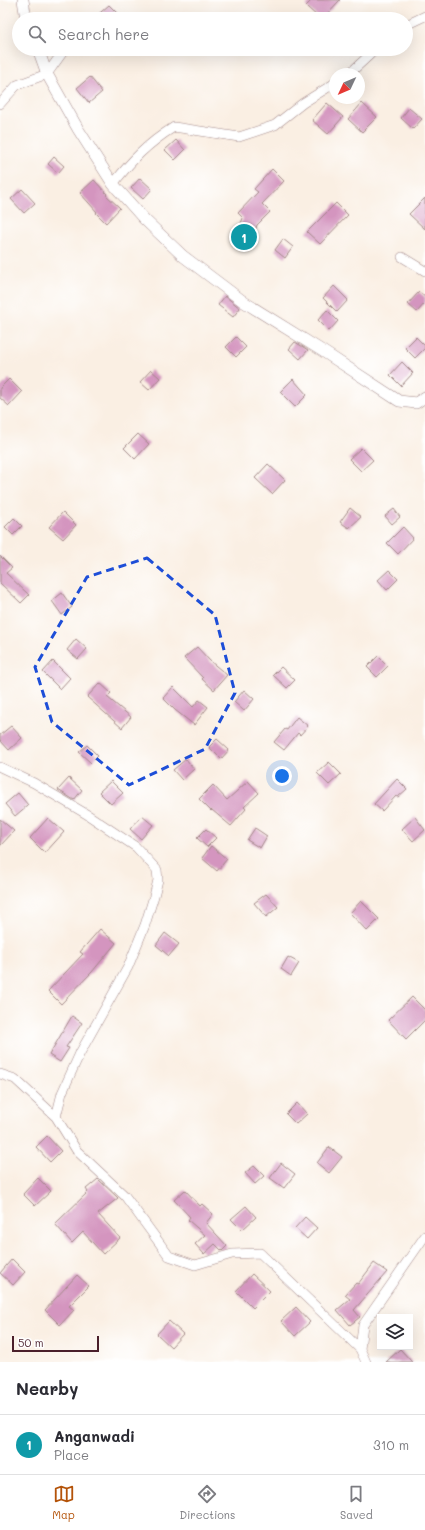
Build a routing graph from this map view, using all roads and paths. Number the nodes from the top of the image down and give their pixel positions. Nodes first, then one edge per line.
1 (24, 0) edge
2 (25, 12) edge
3 (425, 16) edge
4 (413, 22) edge
5 (41, 56) edge
6 (60, 56) edge
7 (368, 56) edge
8 (355, 68) edge
9 (47, 74) junction
10 (329, 87) edge
11 (0, 104) edge
12 (113, 184) junction
13 (402, 257) dead end
14 (425, 271) edge
15 (425, 397) edge
16 (0, 767) edge
17 (0, 1074) edge
18 (56, 1117) junction
19 (425, 1236) edge
20 (360, 1349) junction
21 (366, 1362) edge

1 - 2 street
3 - 4 street
5 - 9 street
6 - 9 street
7 - 8 street
9 - 11 street
9 - 12 street
10 - 12 street
12 - 15 street
13 - 14 street
16 - 18 street
17 - 18 street
18 - 20 street
19 - 20 street
20 - 21 street

